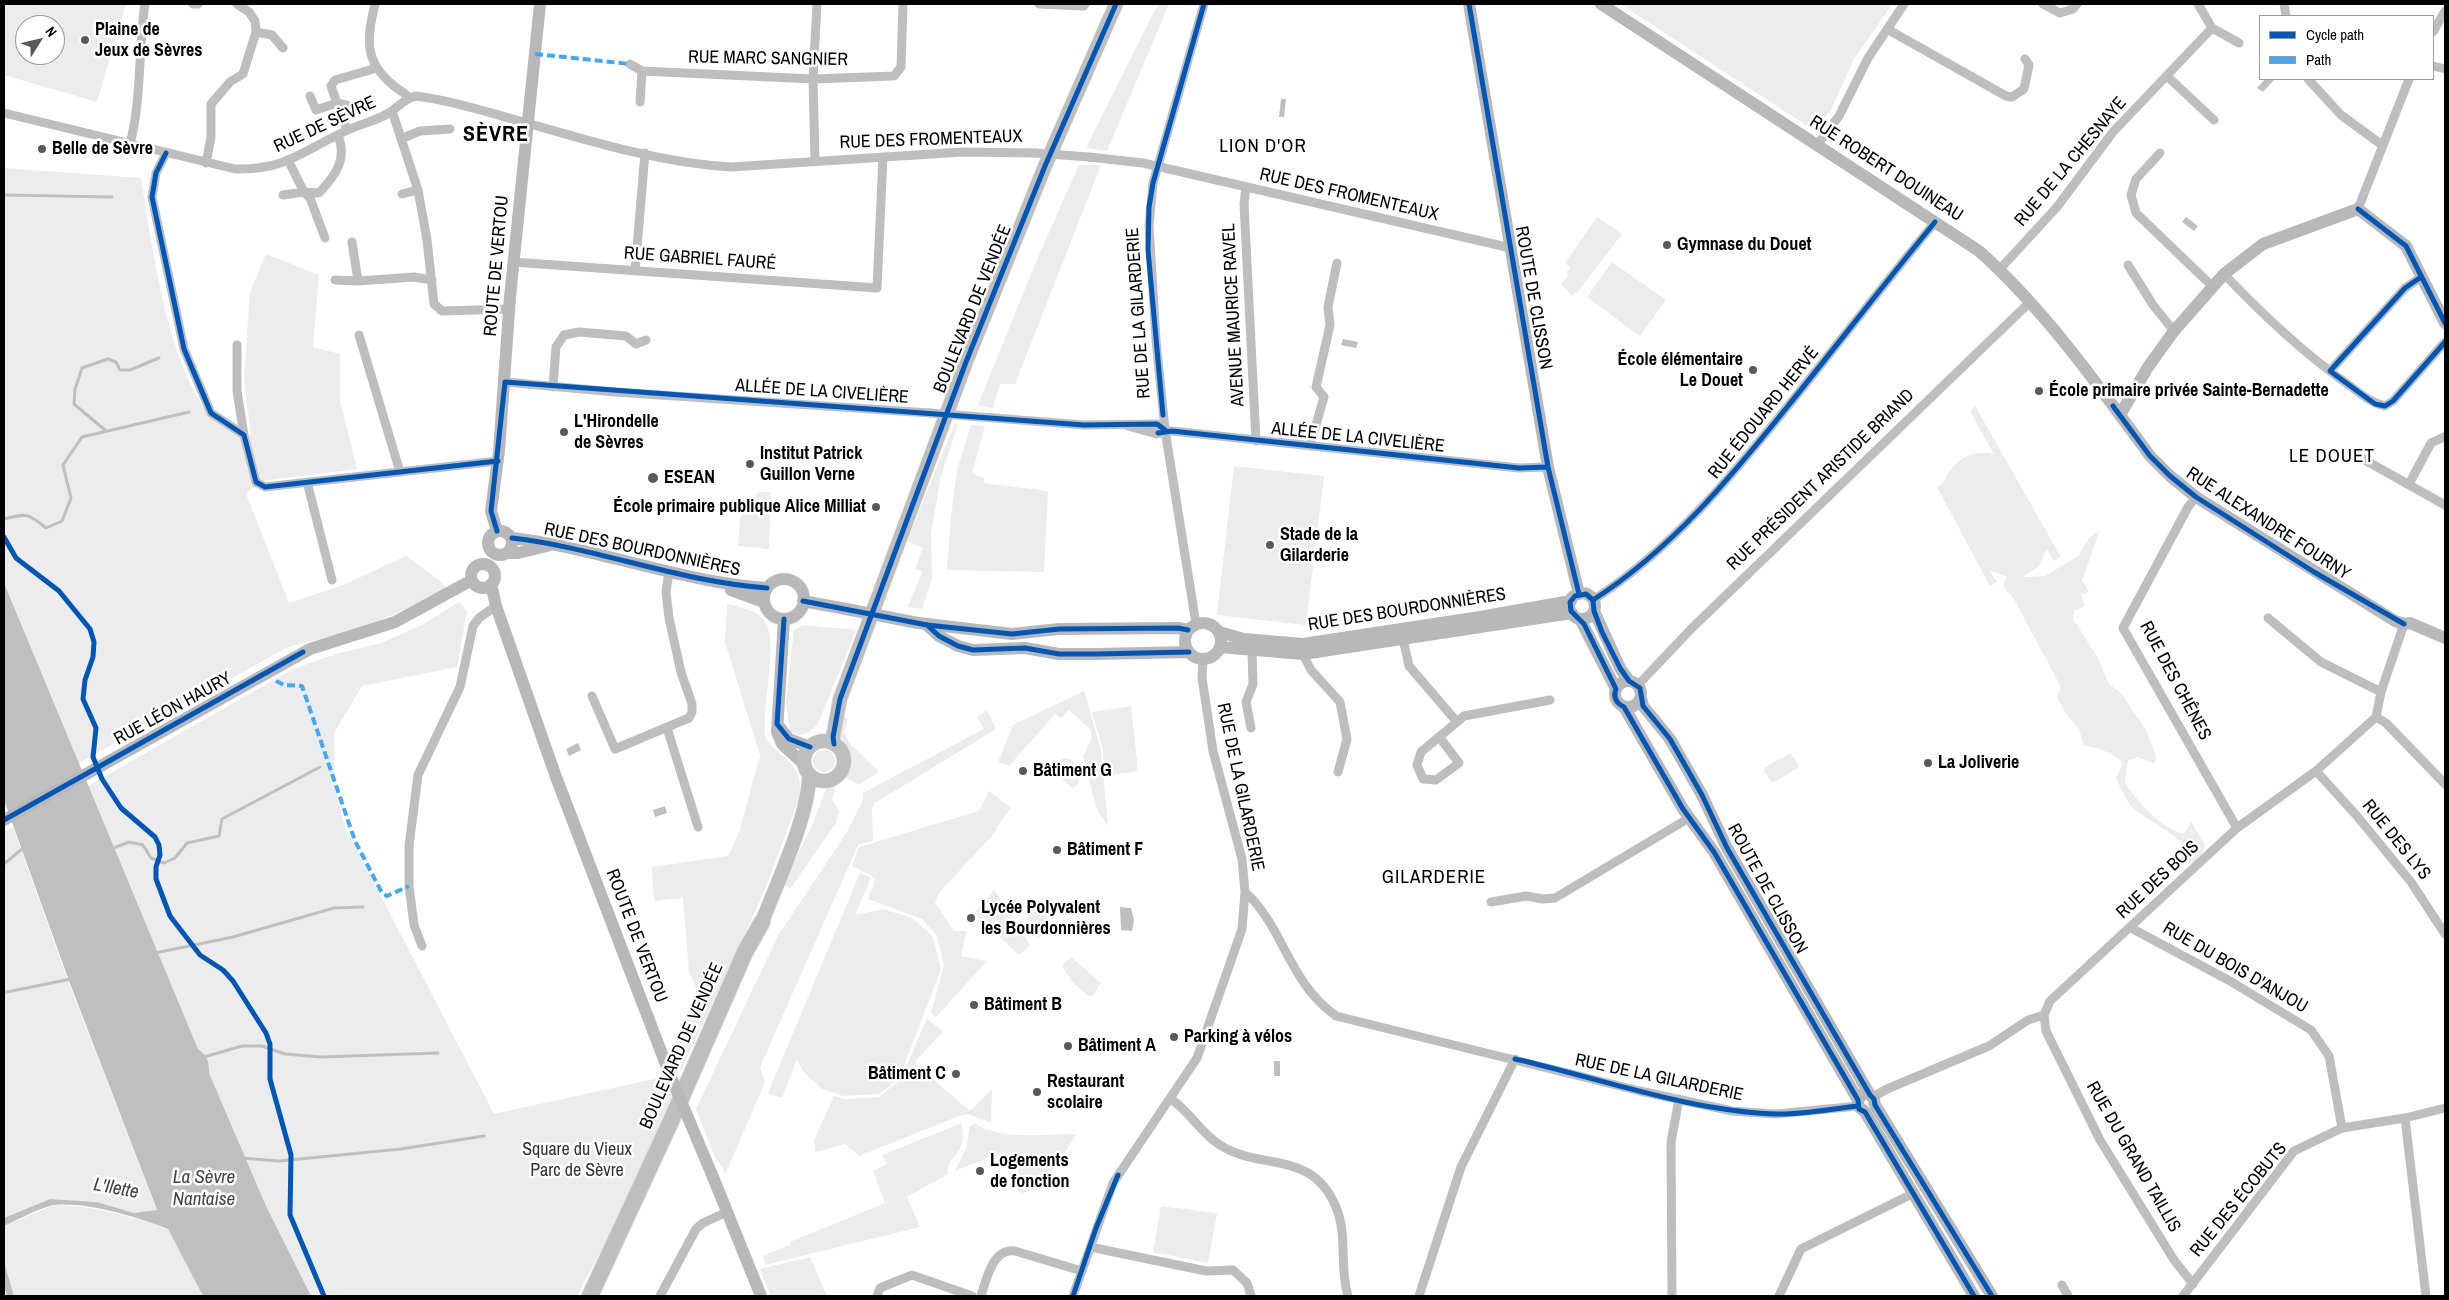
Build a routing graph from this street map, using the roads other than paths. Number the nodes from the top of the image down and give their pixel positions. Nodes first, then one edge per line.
1 (145, 4) edge
2 (193, 4) edge
3 (198, 4) edge
4 (237, 4) edge
5 (375, 4) edge
6 (540, 4) edge
7 (817, 4) edge
8 (903, 4) edge
9 (1039, 4) edge
10 (1085, 4) edge
11 (1116, 4) edge
12 (1204, 4) edge
13 (1468, 4) edge
14 (1601, 4) edge
15 (1904, 4) edge
16 (2043, 4) edge
17 (2077, 4) edge
18 (2198, 4) edge
19 (2445, 11) edge
20 (2212, 28) junction
21 (1887, 29) junction
22 (2434, 30) edge
23 (256, 32) junction
24 (2239, 43) dead end
25 (283, 48) dead end
26 (2025, 59) dead end
27 (630, 64) dead end
28 (377, 68) junction
29 (642, 71) junction
30 (2168, 77) junction
31 (813, 79) junction
32 (2309, 80) edge
33 (2409, 80) edge
34 (310, 96) dead end
35 (409, 98) junction
36 (640, 102) dead end
37 (337, 103) junction
38 (354, 107) dead end
39 (392, 111) junction
40 (4, 113) edge
41 (2214, 120) dead end
42 (528, 123) junction
43 (450, 129) dead end
44 (347, 130) junction
45 (338, 136) junction
46 (401, 139) junction
47 (130, 144) junction
48 (1817, 145) junction
49 (2382, 145) junction
50 (166, 153) junction
51 (646, 153) junction
52 (2160, 153) dead end
53 (883, 157) junction
54 (815, 161) junction
55 (289, 162) junction
56 (206, 163) junction
57 (1159, 167) junction
58 (1246, 187) junction
59 (418, 190) junction
60 (304, 192) junction
61 (402, 194) dead end
62 (283, 195) dead end
63 (2358, 209) junction
64 (1934, 222) junction
65 (325, 238) dead end
66 (352, 242) dead end
67 (1511, 248) junction
68 (514, 262) junction
69 (1337, 263) dead end
70 (2128, 266) dead end
71 (2000, 269) junction
72 (635, 271) junction
73 (2224, 274) junction
74 (2421, 277) junction
75 (336, 280) dead end
76 (432, 280) junction
77 (358, 281) junction
78 (2212, 286) junction
79 (2030, 302) junction
80 (510, 309) junction
81 (2445, 323) edge
82 (2174, 331) junction
83 (359, 335) dead end
84 (646, 340) dead end
85 (2445, 342) edge
86 (237, 345) dead end
87 (2330, 371) junction
88 (506, 382) junction
89 (553, 387) junction
90 (2117, 410) junction
91 (1165, 430) junction
92 (244, 435) junction
93 (2444, 436) edge
94 (1256, 441) junction
95 (1310, 446) junction
96 (2363, 459) dead end
97 (498, 461) junction
98 (1548, 467) junction
99 (400, 472) junction
100 (307, 482) junction
101 (2409, 484) junction
102 (2196, 497) junction
103 (2445, 505) edge
104 (496, 531) junction
105 (512, 538) junction
106 (552, 545) junction
107 (490, 549) junction
108 (506, 554) junction
109 (480, 564) junction
110 (669, 572) junction
111 (493, 579) junction
112 (332, 580) dead end
113 (472, 580) junction
114 (720, 584) junction
115 (767, 588) junction
116 (803, 601) junction
117 (764, 602) junction
118 (1593, 605) junction
119 (496, 606) junction
120 (1576, 607) junction
121 (784, 618) junction
122 (2268, 618) dead end
123 (923, 624) junction
124 (2404, 624) junction
125 (1192, 627) junction
126 (1219, 632) junction
127 (2444, 634) edge
128 (1403, 639) junction
129 (1220, 647) junction
130 (1252, 651) junction
131 (1189, 652) junction
132 (1303, 654) junction
133 (1203, 659) junction
134 (1636, 688) junction
135 (1616, 689) junction
136 (2381, 692) junction
137 (592, 696) dead end
138 (840, 699) junction
139 (1550, 700) dead end
140 (1624, 707) junction
141 (2376, 717) junction
142 (1457, 722) junction
143 (777, 724) junction
144 (667, 728) junction
145 (1251, 728) dead end
146 (1440, 738) junction
147 (813, 744) junction
148 (834, 744) junction
149 (807, 769) junction
150 (2316, 771) junction
151 (1338, 772) dead end
152 (826, 781) junction
153 (2445, 784) edge
154 (1689, 818) junction
155 (4, 820) edge
156 (799, 823) junction
157 (698, 827) dead end
158 (2237, 828) junction
159 (1245, 892) junction
160 (1491, 902) dead end
161 (762, 922) junction
162 (2130, 928) junction
163 (2445, 934) edge
164 (422, 946) dead end
165 (2044, 1014) junction
166 (1515, 1059) junction
167 (1171, 1099) junction
168 (1679, 1099) junction
169 (1866, 1103) junction
170 (2445, 1108) edge
171 (2404, 1118) junction
172 (2342, 1128) junction
173 (1914, 1193) junction
174 (727, 1212) junction
175 (1090, 1247) junction
176 (1082, 1271) junction
177 (2062, 1284) dead end
178 (2193, 1284) junction
179 (590, 1296) edge
180 (601, 1296) edge
181 (660, 1296) edge
182 (761, 1296) edge
183 (877, 1296) edge
184 (972, 1296) edge
185 (981, 1296) edge
186 (1073, 1296) edge
187 (1251, 1296) edge
188 (1348, 1296) edge
189 (1419, 1296) edge
190 (1672, 1296) edge
191 (1779, 1296) edge
192 (1974, 1296) edge
193 (1992, 1296) edge
194 (2068, 1296) edge
195 (2183, 1296) edge
196 (2426, 1296) edge

1 - 47 street
2 - 3 street
4 - 23 street
5 - 28 street
6 - 42 street, ROUTE DE VERTOU
7 - 31 street
8 - 31 street, RUE MARC SANGNIER
9 - 10 street
11 - 138 main road, BOULEVARD DE VENDÉE
12 - 57 street, RUE DE LA GILARDERIE
13 - 67 street, ROUTE DE CLISSON
14 - 48 street, RUE ROBERT DOUINEAU
15 - 21 street
16 - 17 street
18 - 20 street
19 - 22 street
20 - 24 street
20 - 30 street, RUE DE LA CHESNAYE
21 - 26 street
21 - 48 street
23 - 25 street
23 - 56 street
27 - 29 street, RUE MARC SANGNIER
28 - 35 street
28 - 37 street
29 - 31 street, RUE MARC SANGNIER
29 - 36 street
30 - 41 street
30 - 71 street, RUE DE LA CHESNAYE
31 - 54 street
32 - 49 street
33 - 49 street
34 - 37 street
35 - 39 street, RUE DE SÈVRE
35 - 42 street
37 - 38 street
37 - 44 street
39 - 44 street, RUE DE SÈVRE
39 - 46 street
40 - 47 street, RUE DE SÈVRE
42 - 51 street, RUE DES FROMENTEAUX
42 - 68 street, ROUTE DE VERTOU
43 - 46 street
44 - 45 street, RUE DE SÈVRE
45 - 55 street, RUE DE SÈVRE
45 - 60 street
46 - 59 street
47 - 50 street, RUE DE SÈVRE
48 - 64 street, RUE ROBERT DOUINEAU
49 - 63 street
50 - 56 street, RUE DE SÈVRE
50 - 92 street
51 - 54 street, RUE DES FROMENTEAUX
51 - 72 street
52 - 78 street
53 - 54 street, RUE DES FROMENTEAUX
53 - 57 street, RUE DES FROMENTEAUX, bridge
53 - 72 street, RUE GABRIEL FAURÉ
55 - 56 street, RUE DE SÈVRE
55 - 60 street
57 - 58 street, RUE DES FROMENTEAUX
57 - 91 street, RUE DE LA GILARDERIE
58 - 67 street, RUE DES FROMENTEAUX
58 - 94 street, AVENUE MAURICE RAVEL
59 - 61 street
59 - 76 street
60 - 62 street
60 - 65 street
63 - 73 street
63 - 74 street
64 - 71 street, RUE ROBERT DOUINEAU
64 - 118 street, RUE ÉDOUARD HERVÉ
66 - 77 street
67 - 98 street, ROUTE DE CLISSON
68 - 72 street, RUE GABRIEL FAURÉ
68 - 80 street, ROUTE DE VERTOU
69 - 95 street
70 - 82 street
71 - 79 street, RUE ROBERT DOUINEAU
73 - 78 street
73 - 87 street
74 - 81 street
74 - 87 street
75 - 77 street
76 - 77 street
76 - 80 street
78 - 82 street
79 - 90 street, RUE ROBERT DOUINEAU
79 - 134 street, RUE PRÉSIDENT ARISTIDE BRIAND
80 - 88 street, ROUTE DE VERTOU
82 - 90 street
83 - 99 street
84 - 89 street
85 - 87 street
86 - 92 street
88 - 89 street, ALLÉE DE LA CIVELIÈRE
88 - 97 street, ROUTE DE VERTOU
89 - 91 street, ALLÉE DE LA CIVELIÈRE, bridge
90 - 102 street, RUE ALEXANDRE FOURNY
91 - 94 street, ALLÉE DE LA CIVELIÈRE
91 - 125 street, RUE DE LA GILARDERIE
92 - 100 street
93 - 101 street
94 - 95 street, ALLÉE DE LA CIVELIÈRE
95 - 98 street, ALLÉE DE LA CIVELIÈRE
96 - 101 street
97 - 99 street
97 - 104 street, ROUTE DE VERTOU
98 - 120 street, ROUTE DE CLISSON
99 - 100 street
100 - 112 street
101 - 103 street
102 - 124 street, RUE ALEXANDRE FOURNY
102 - 158 street, RUE DES CHÊNES
104 - 105 street
104 - 107 street
105 - 106 street, RUE DES BOURDONNIÈRES
105 - 108 street
106 - 108 street, RUE DES BOURDONNIÈRES
106 - 110 street, RUE DES BOURDONNIÈRES
107 - 108 street
107 - 109 street
108 - 111 street
109 - 111 street
109 - 113 street
110 - 114 street, RUE DES BOURDONNIÈRES
110 - 144 street
111 - 113 street
111 - 119 street, ROUTE DE VERTOU
113 - 155 street, RUE LÉON HAURY
114 - 115 street, RUE DES BOURDONNIÈRES
114 - 117 street, RUE DES BOURDONNIÈRES
115 - 116 street
115 - 117 street
116 - 121 street
116 - 123 street, bridge
117 - 121 street
118 - 120 street
118 - 120 street
118 - 134 street, ROUTE DE CLISSON
119 - 164 street
119 - 174 street, ROUTE DE VERTOU, bridge
120 - 126 street, RUE DES BOURDONNIÈRES
120 - 128 street, RUE DES BOURDONNIÈRES
120 - 135 street, ROUTE DE CLISSON
121 - 143 street
122 - 136 street
123 - 125 street
123 - 131 street
124 - 127 street, RUE ALEXANDRE FOURNY
124 - 136 street
125 - 126 street
125 - 131 street
126 - 129 street
128 - 132 street, RUE DES BOURDONNIÈRES
128 - 142 street
129 - 130 street, RUE DES BOURDONNIÈRES
129 - 133 street
130 - 132 street, RUE DES BOURDONNIÈRES
130 - 145 street
131 - 133 street
132 - 151 street
133 - 159 street, RUE DE LA GILARDERIE
134 - 135 street
134 - 140 street
134 - 169 street, ROUTE DE CLISSON
135 - 140 street
136 - 141 street
137 - 144 street
138 - 147 main road, BOULEVARD DE VENDÉE
138 - 148 main road, BOULEVARD DE VENDÉE
139 - 142 street
140 - 154 street, ROUTE DE CLISSON
141 - 150 street, RUE DES BOIS
141 - 153 street
142 - 146 street
143 - 147 street
143 - 149 street
144 - 157 street
146 - 146 street
147 - 148 main road
147 - 149 main road
148 - 152 main road
149 - 152 main road
149 - 156 main road, BOULEVARD DE VENDÉE
150 - 158 street, RUE DES BOIS
150 - 163 street, RUE DES LYS
152 - 156 main road, BOULEVARD DE VENDÉE
154 - 160 street
154 - 169 street, ROUTE DE CLISSON
156 - 161 main road, BOULEVARD DE VENDÉE
158 - 162 street, RUE DES BOIS
159 - 166 street, RUE DE LA GILARDERIE
159 - 167 street, RUE DE LA GILARDERIE
161 - 179 highway, BOULEVARD DE VENDÉE
161 - 180 highway, BOULEVARD DE VENDÉE
162 - 165 street, RUE DES BOIS
162 - 172 street, RUE DU BOIS D'ANJOU
165 - 169 street
165 - 178 street, RUE DU GRAND TAILLIS
166 - 168 street, RUE DE LA GILARDERIE
166 - 189 street
167 - 175 street, RUE DE LA GILARDERIE
167 - 188 street
168 - 169 street, RUE DE LA GILARDERIE
168 - 190 street
169 - 173 street, ROUTE DE CLISSON
169 - 193 street, ROUTE DE CLISSON
170 - 171 street, RUE DES ÉCOBUTS
171 - 172 street, RUE DES ÉCOBUTS
171 - 196 street
172 - 178 street, RUE DES ÉCOBUTS
173 - 191 street
173 - 192 street, ROUTE DE CLISSON
174 - 181 street
174 - 182 street, ROUTE DE VERTOU
175 - 176 street, RUE DE LA GILARDERIE
175 - 187 street
176 - 185 street
176 - 186 street, RUE DE LA GILARDERIE
177 - 194 street
178 - 195 street, RUE DES ÉCOBUTS
183 - 184 street

